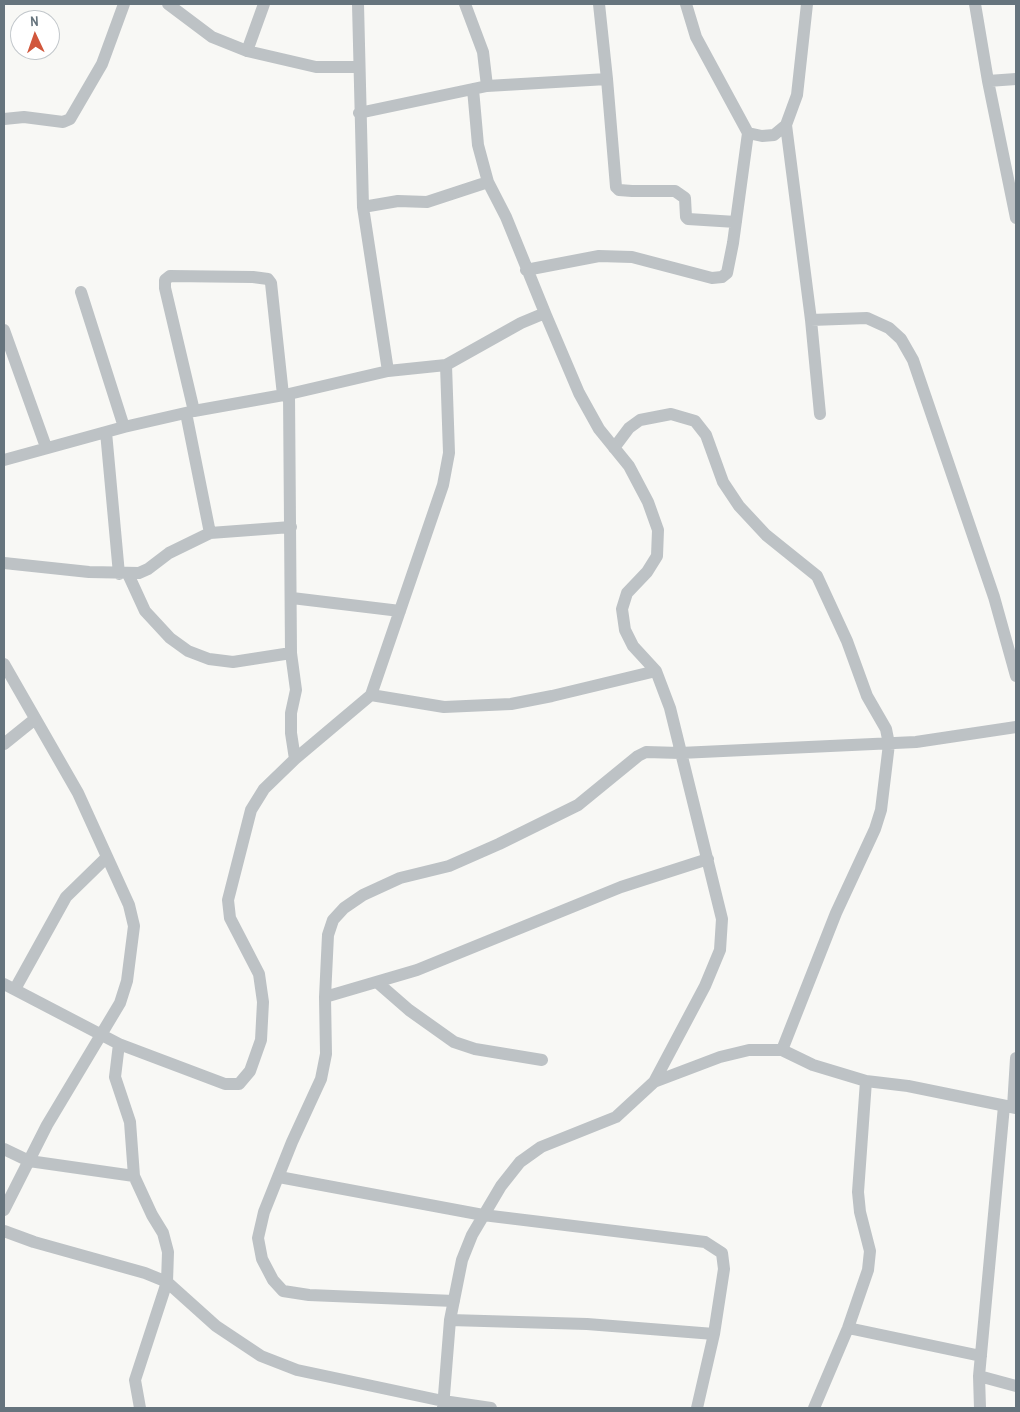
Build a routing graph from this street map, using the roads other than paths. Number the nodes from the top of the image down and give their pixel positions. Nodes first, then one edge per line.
1 (124, 4) edge
2 (168, 4) edge
3 (264, 4) edge
4 (358, 4) edge
5 (466, 4) edge
6 (599, 4) edge
7 (686, 4) edge
8 (807, 4) edge
9 (975, 4) edge
10 (247, 51) junction
11 (358, 67) junction
12 (607, 79) junction
13 (1016, 79) edge
14 (988, 81) junction
15 (486, 86) junction
16 (473, 89) junction
17 (359, 112) junction
18 (4, 118) edge
19 (786, 125) junction
20 (748, 133) junction
21 (1012, 181) edge
22 (488, 182) junction
23 (363, 208) junction
24 (1016, 218) edge
25 (736, 222) junction
26 (526, 270) junction
27 (81, 292) dead end
28 (545, 313) junction
29 (812, 320) junction
30 (4, 330) edge
31 (446, 365) junction
32 (388, 370) junction
33 (286, 395) junction
34 (190, 412) junction
35 (820, 414) dead end
36 (124, 427) junction
37 (106, 432) junction
38 (46, 447) junction
39 (614, 448) junction
40 (4, 460) edge
41 (291, 527) junction
42 (210, 534) junction
43 (4, 563) edge
44 (124, 574) junction
45 (292, 598) junction
46 (400, 611) junction
47 (291, 653) junction
48 (4, 664) edge
49 (656, 671) junction
50 (1016, 676) edge
51 (372, 695) junction
52 (35, 719) junction
53 (1016, 727) edge
54 (4, 744) edge
55 (889, 744) junction
56 (680, 753) junction
57 (295, 759) junction
58 (107, 857) junction
59 (708, 859) junction
60 (378, 983) junction
61 (9, 987) edge
62 (325, 997) junction
63 (102, 1036) junction
64 (119, 1044) junction
65 (782, 1050) junction
66 (1016, 1058) edge
67 (542, 1060) dead end
68 (866, 1081) junction
69 (654, 1082) junction
70 (1011, 1107) edge
71 (4, 1149) edge
72 (29, 1161) junction
73 (134, 1176) junction
74 (279, 1177) junction
75 (4, 1210) edge
76 (483, 1215) junction
77 (4, 1231) edge
78 (167, 1282) junction
79 (454, 1301) junction
80 (450, 1320) junction
81 (848, 1328) junction
82 (714, 1334) junction
83 (981, 1356) junction
84 (979, 1376) junction
85 (1016, 1386) edge
86 (443, 1404) edge
87 (140, 1408) edge
88 (491, 1408) edge
89 (697, 1408) edge
90 (814, 1408) edge
91 (980, 1408) edge

1 - 18 street
2 - 10 street
3 - 10 street
4 - 11 street
5 - 15 street
6 - 12 street
7 - 20 street
8 - 19 street
9 - 14 street
10 - 11 street
11 - 17 street
12 - 15 street
12 - 25 street
13 - 14 street
14 - 21 street
15 - 16 street
16 - 17 street
16 - 22 street
17 - 23 street
19 - 20 street
19 - 29 street
20 - 25 street
21 - 24 street
22 - 23 street
22 - 26 street
23 - 32 street
25 - 26 street
26 - 28 street
27 - 36 street
28 - 31 street
28 - 39 street
29 - 35 street
29 - 50 street
30 - 38 street
31 - 32 street
31 - 46 street
32 - 33 street
33 - 34 street
33 - 34 street
33 - 41 street
34 - 36 street
34 - 42 street
36 - 37 street
37 - 38 street
37 - 44 street
38 - 40 street
39 - 49 street
39 - 55 street
41 - 42 street
41 - 45 street
42 - 44 street
43 - 44 street
44 - 47 street
45 - 46 street
45 - 47 street
46 - 51 street
47 - 57 street
48 - 52 street
49 - 51 street
49 - 56 street
51 - 57 street
52 - 54 street
52 - 58 street
53 - 55 street
55 - 56 street
55 - 65 street
56 - 59 street
56 - 62 street
57 - 64 street
58 - 61 street
58 - 63 street
59 - 60 street
59 - 69 street
60 - 62 street
60 - 67 street
61 - 63 street
62 - 74 street
63 - 64 street
63 - 72 street
64 - 73 street
65 - 68 street
65 - 69 street
66 - 70 street
68 - 70 street
68 - 81 street
69 - 76 street
70 - 83 street
71 - 72 street
72 - 73 street
72 - 75 street
73 - 78 street
74 - 76 street
74 - 79 street
76 - 79 street
76 - 82 street
77 - 78 street
78 - 86 street
78 - 87 street
79 - 80 street
80 - 82 street
80 - 86 street
81 - 83 street
81 - 90 street
82 - 89 street
83 - 84 street
84 - 85 street
84 - 91 street
86 - 88 street

